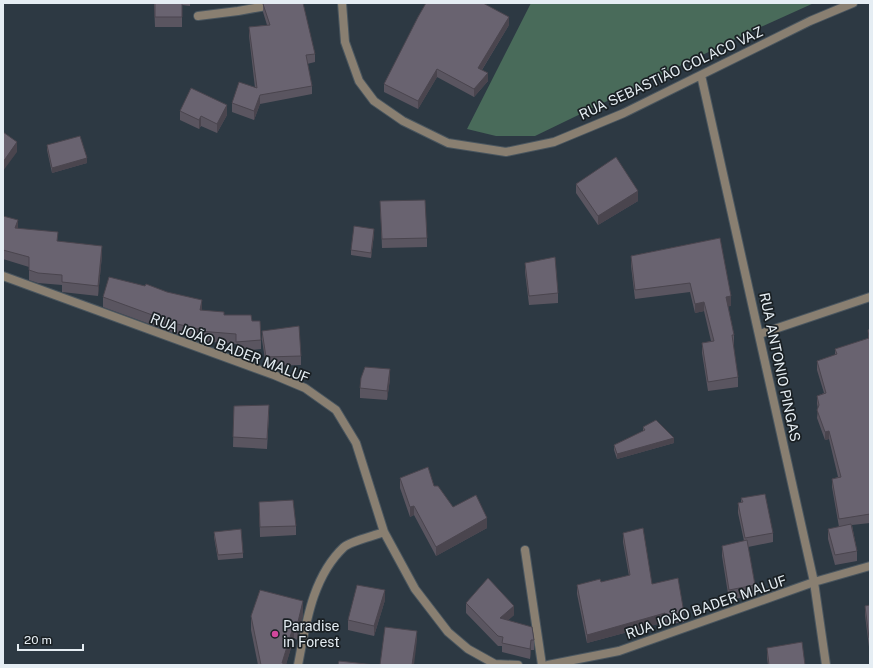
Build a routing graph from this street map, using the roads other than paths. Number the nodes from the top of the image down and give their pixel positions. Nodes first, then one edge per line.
1 (283, 3) edge
2 (342, 3) edge
3 (853, 3) edge
4 (198, 16) dead end
5 (701, 75) junction
6 (3, 276) edge
7 (870, 297) edge
8 (760, 334) junction
9 (384, 532) junction
10 (525, 550) dead end
11 (870, 566) edge
12 (814, 582) junction
13 (298, 665) edge
14 (518, 665) edge
15 (542, 665) edge
16 (548, 665) edge
17 (826, 665) edge

1 - 4 street
2 - 5 street, RUA SEBASTIÃO COLACO VAZ
3 - 5 street, RUA SEBASTIÃO COLACO VAZ
5 - 8 street, RUA ANTONIO PINGAS
6 - 9 street, RUA JOÃO BADER MALUF
7 - 8 street
8 - 12 street, RUA ANTONIO PINGAS
9 - 13 street
9 - 14 street, RUA JOÃO BADER MALUF
10 - 15 street
11 - 12 street, RUA JOÃO BADER MALUF
12 - 16 street, RUA JOÃO BADER MALUF
12 - 17 street, RUA ANTONIO PINGAS

